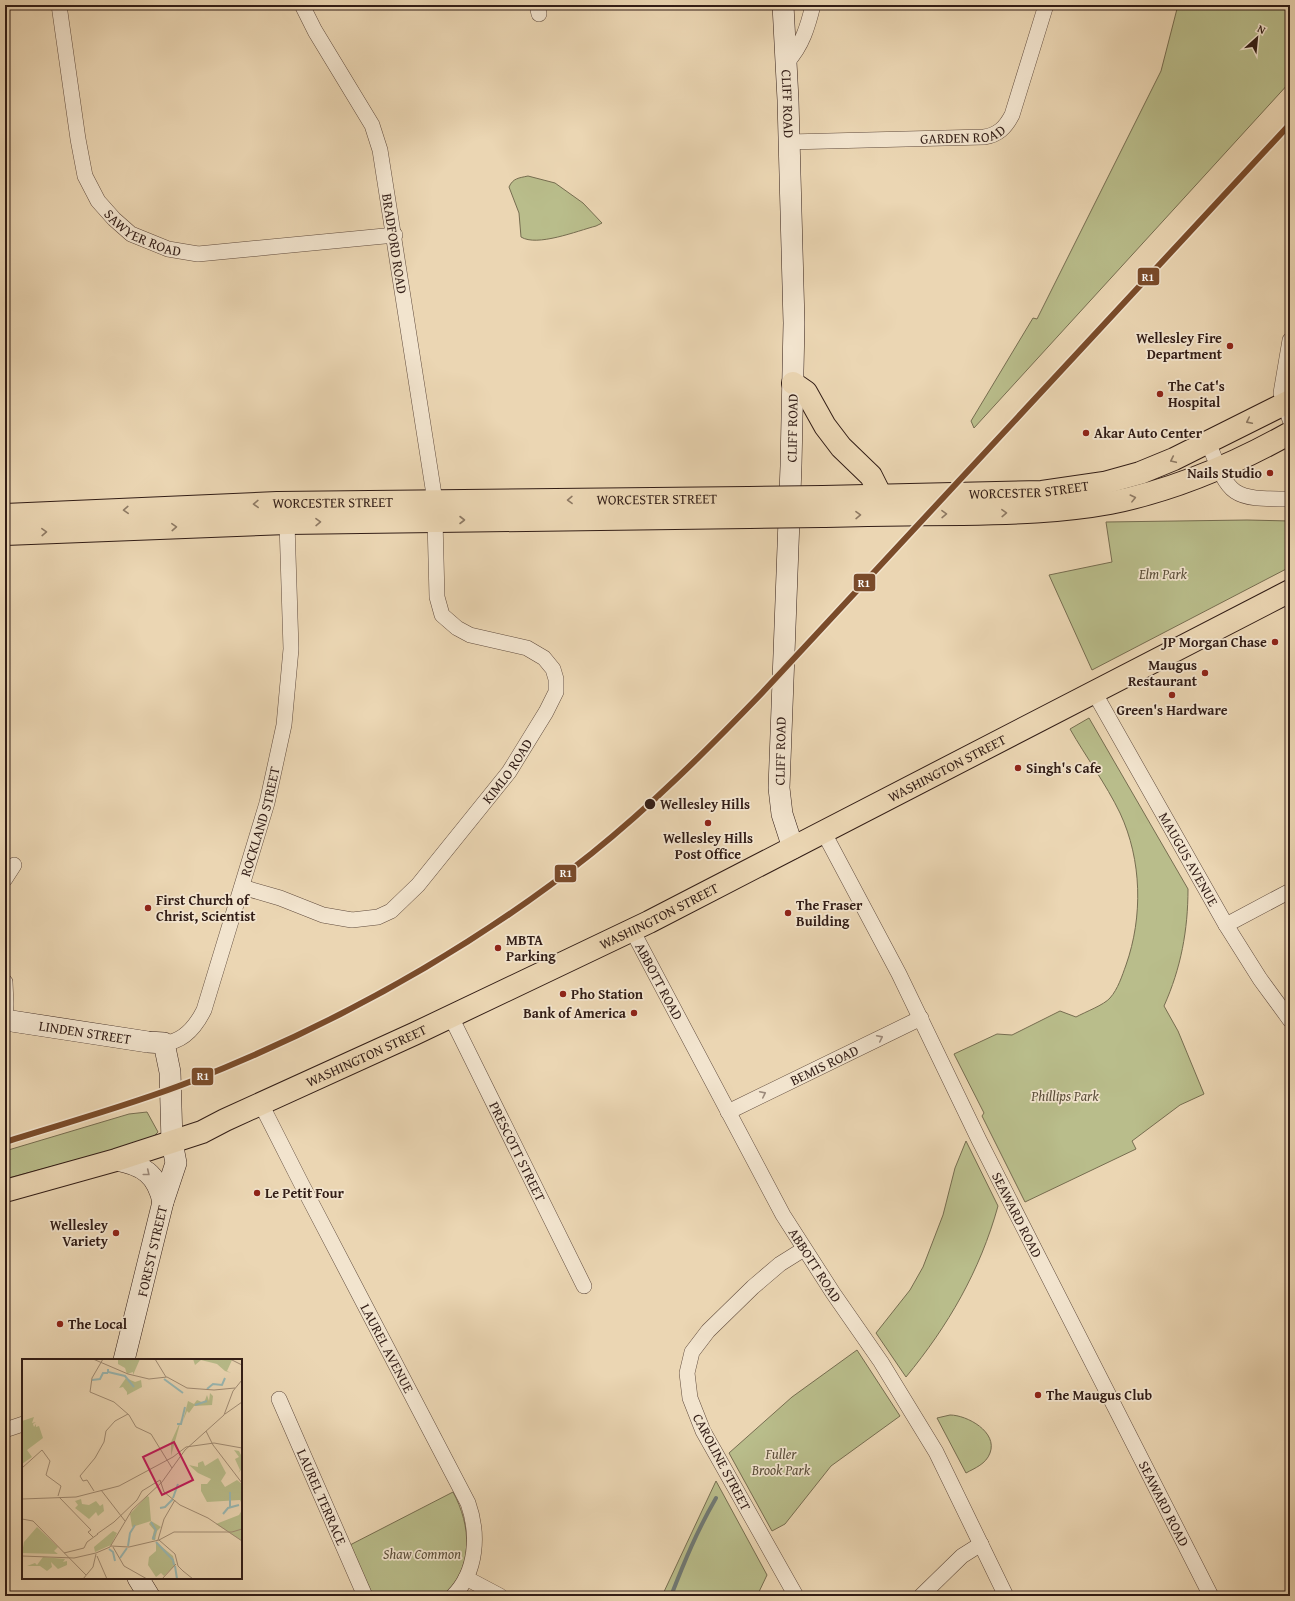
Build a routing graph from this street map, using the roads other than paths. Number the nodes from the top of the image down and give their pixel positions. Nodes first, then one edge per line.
1 (59, 5) edge
2 (302, 5) edge
3 (783, 5) edge
4 (813, 5) edge
5 (1046, 5) edge
6 (787, 62) junction
7 (790, 142) junction
8 (395, 235) junction
9 (1290, 340) edge
10 (793, 383) junction
11 (1288, 408) edge
12 (1290, 433) edge
13 (1208, 442) junction
14 (1219, 470) junction
15 (881, 496) junction
16 (1290, 499) edge
17 (822, 506) junction
18 (435, 511) junction
19 (5, 515) edge
20 (287, 523) junction
21 (5, 534) edge
22 (1290, 591) edge
23 (1094, 692) junction
24 (824, 832) junction
25 (793, 848) junction
26 (14, 865) dead end
27 (5, 879) edge
28 (242, 887) junction
29 (1290, 891) edge
30 (1226, 925) junction
31 (632, 930) junction
32 (5, 982) edge
33 (451, 1017) junction
34 (920, 1018) junction
35 (5, 1020) edge
36 (1290, 1020) edge
37 (164, 1043) junction
38 (261, 1104) junction
39 (728, 1112) junction
40 (172, 1142) junction
41 (116, 1160) junction
42 (5, 1191) edge
43 (163, 1202) junction
44 (804, 1249) junction
45 (584, 1286) dead end
46 (124, 1359) edge
47 (279, 1399) dead end
48 (22, 1424) edge
49 (5, 1430) edge
50 (981, 1544) junction
51 (466, 1578) junction
52 (139, 1579) edge
53 (148, 1596) edge
54 (365, 1596) edge
55 (453, 1596) edge
56 (500, 1596) edge
57 (796, 1596) edge
58 (921, 1596) edge
59 (1006, 1596) edge
60 (1211, 1596) edge

1 - 8 street, SAWYER ROAD
2 - 8 street, BRADFORD ROAD
3 - 6 street, CLIFF ROAD
4 - 6 street
5 - 7 street, GARDEN ROAD
6 - 7 street, CLIFF ROAD
7 - 10 street, CLIFF ROAD
8 - 18 street, BRADFORD ROAD
9 - 11 street
10 - 15 main road
10 - 25 street, CLIFF ROAD
11 -> 13 main road, WORCESTER STREET
12 - 14 main road, WORCESTER STREET
13 - 14 street
13 -> 15 main road, WORCESTER STREET
14 - 16 street
17 -> 14 main road, WORCESTER STREET
15 - 17 main road, WORCESTER STREET
17 - 18 main road, WORCESTER STREET, bridge
18 -> 19 main road, WORCESTER STREET
20 -> 18 main road, WORCESTER STREET
18 - 28 street, KIMLO ROAD
21 -> 20 main road, WORCESTER STREET
20 - 28 street, ROCKLAND STREET
22 - 23 main road, WASHINGTON STREET
23 - 24 main road, WASHINGTON STREET
23 - 30 street, MAUGUS AVENUE
24 - 25 main road, WASHINGTON STREET
24 - 34 street, SEAWARD ROAD
25 - 31 main road, WASHINGTON STREET
26 - 27 street
28 - 37 street, ROCKLAND STREET
29 - 30 street
30 - 36 street, MAUGUS AVENUE
31 - 33 main road, WASHINGTON STREET
31 - 39 street, ABBOTT ROAD
32 - 35 street
33 - 38 main road, WASHINGTON STREET
33 - 45 street, PRESCOTT STREET
39 -> 34 street, BEMIS ROAD
34 - 60 street, SEAWARD ROAD
35 - 37 street, LINDEN STREET
37 - 40 street
38 - 40 main road, WASHINGTON STREET
38 - 51 street, LAUREL AVENUE
39 - 44 street, ABBOTT ROAD
40 - 41 main road, WASHINGTON STREET
40 - 43 street, FOREST STREET
41 - 42 main road, WASHINGTON STREET
41 -> 43 street
43 - 46 street, FOREST STREET
44 - 50 street, ABBOTT ROAD
44 - 57 street, CAROLINE STREET
47 - 54 street, LAUREL TERRACE
48 - 49 street
50 - 58 street
50 - 59 street, ABBOTT ROAD
51 - 55 street, LAUREL AVENUE
51 - 56 street
52 - 53 street

